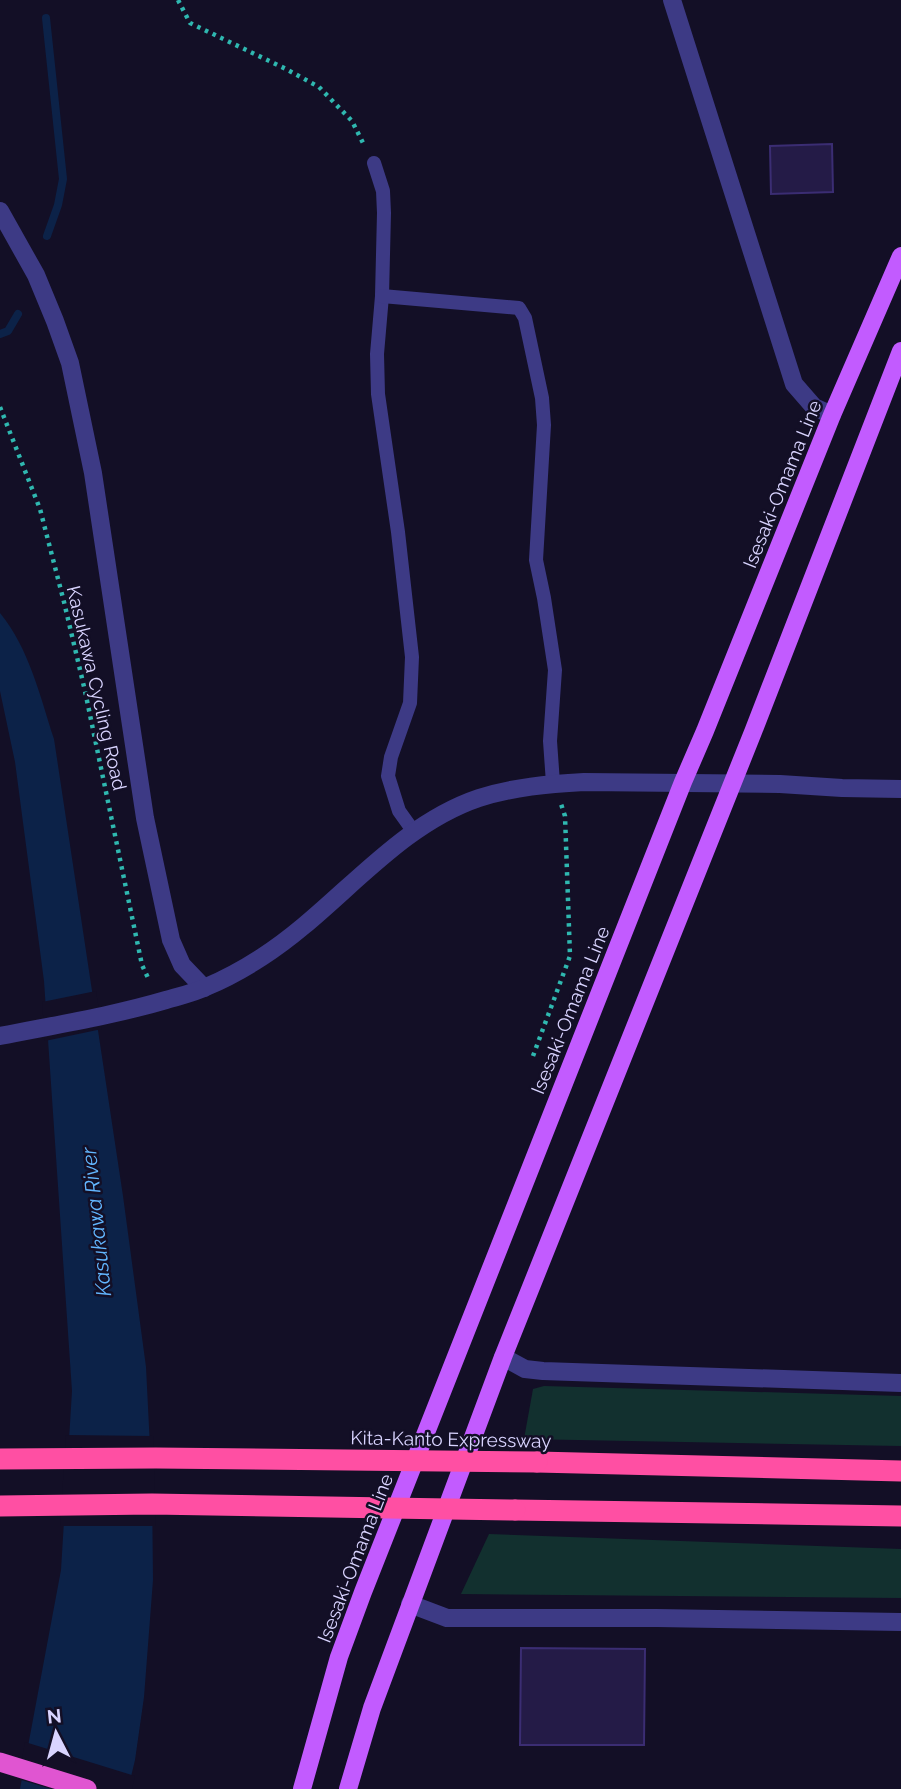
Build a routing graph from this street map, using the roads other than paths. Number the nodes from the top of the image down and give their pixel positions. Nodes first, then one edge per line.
1 (672, 0) edge
2 (374, 163) road end
3 (0, 211) edge
4 (901, 256) edge
5 (382, 296) junction
6 (901, 351) edge
7 (831, 415) junction
8 (683, 782) junction
9 (553, 783) junction
10 (732, 783) junction
11 (901, 789) edge
12 (414, 832) junction
13 (204, 988) junction
14 (0, 1036) edge
15 (503, 1357) junction
16 (901, 1383) edge
17 (0, 1458) edge
18 (901, 1471) edge
19 (0, 1506) edge
20 (901, 1516) edge
21 (410, 1604) junction
22 (901, 1622) edge
23 (0, 1762) edge
24 (87, 1789) edge
25 (302, 1789) edge
26 (348, 1789) edge

1 - 7 street
2 - 5 lane
3 - 13 street
4 - 7 main road, Isesaki-Omama Line
5 - 9 lane
5 - 12 lane
6 - 10 main road
7 - 8 main road, Isesaki-Omama Line
8 - 9 street
8 - 10 street
8 - 25 main road, Isesaki-Omama Line
9 - 12 street
10 - 11 street
10 - 15 main road
12 - 13 street
13 - 14 street
15 - 16 street
15 - 21 main road
17 - 18 highway, Kita-Kanto Expressway, bridge
19 - 20 highway, bridge
21 - 22 street
21 - 26 main road
23 - 24 highway

